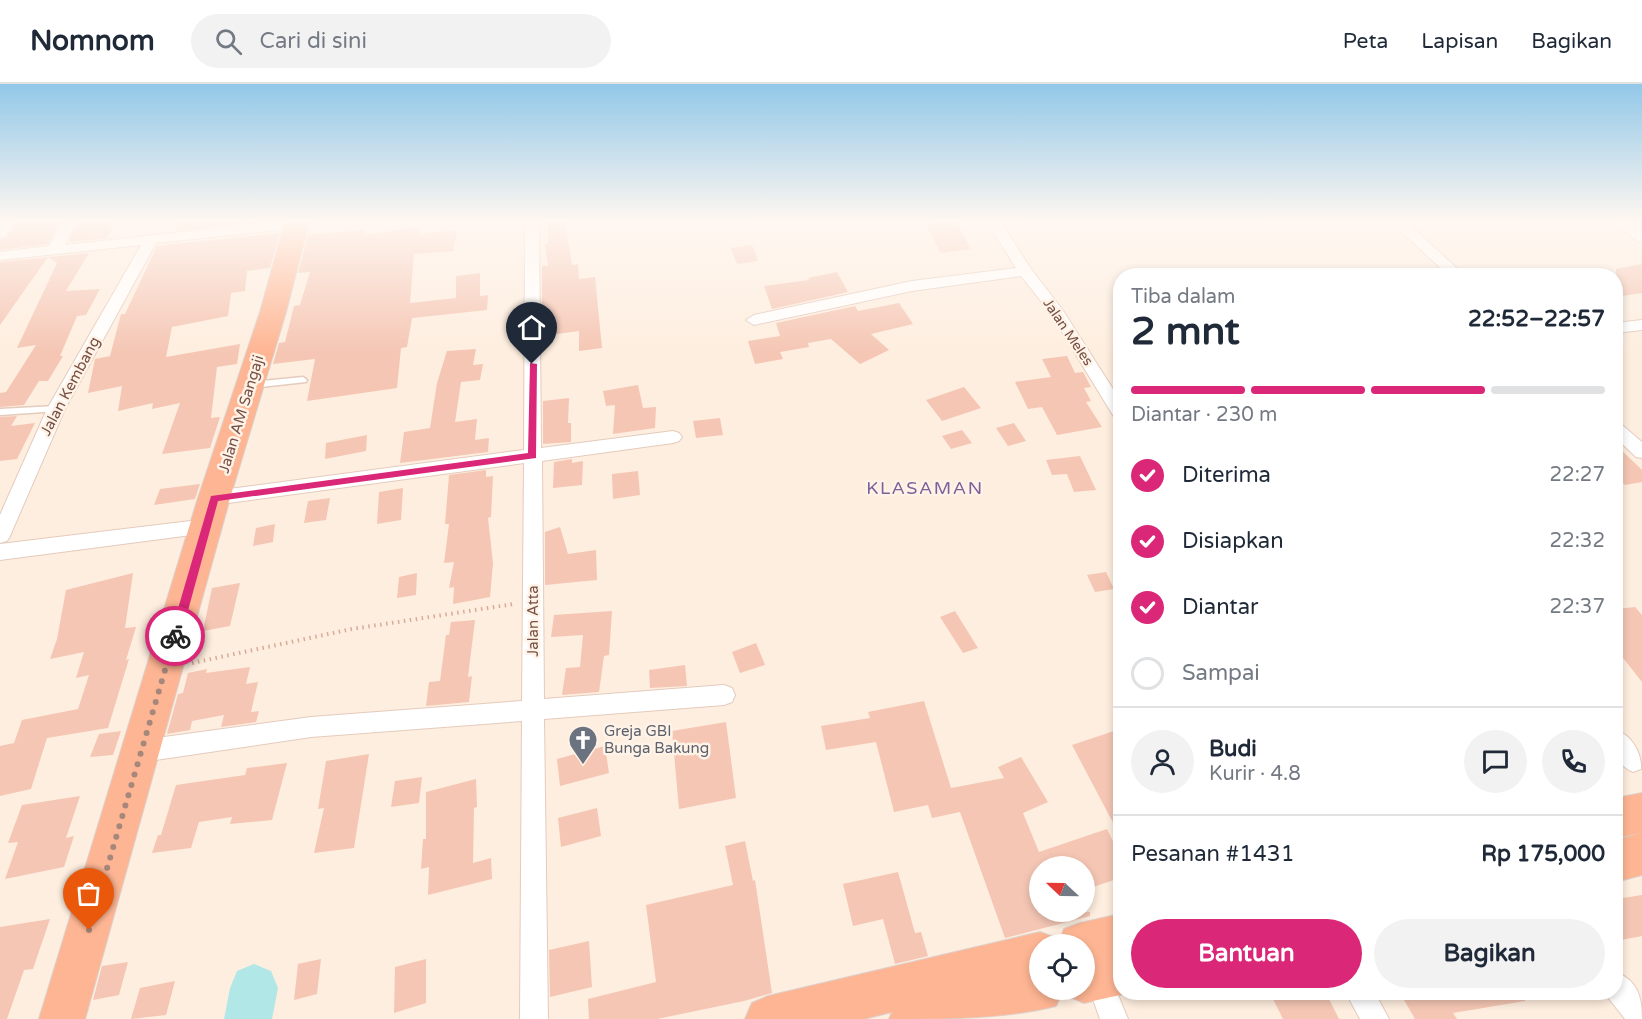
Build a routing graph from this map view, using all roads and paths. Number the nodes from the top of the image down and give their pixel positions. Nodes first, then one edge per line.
1 (136, 266) edge
2 (286, 266) edge
3 (532, 266) edge
4 (1022, 266) edge
5 (1025, 271) junction
6 (754, 320) dead end
7 (1642, 325) edge
8 (1623, 327) edge
9 (303, 380) dead end
10 (249, 385) junction
11 (1113, 402) edge
12 (56, 409) junction
13 (0, 412) edge
14 (1623, 435) edge
15 (673, 437) dead end
16 (1642, 452) edge
17 (533, 456) junction
18 (211, 512) junction
19 (0, 536) edge
20 (0, 552) edge
21 (533, 601) junction
22 (165, 669) junction
23 (724, 695) dead end
24 (533, 711) junction
25 (1623, 748) edge
26 (142, 751) junction
27 (1634, 761) dead end
28 (1642, 813) edge
29 (1623, 817) edge
30 (1642, 854) edge
31 (1623, 859) edge
32 (1113, 945) edge
33 (1029, 957) edge
34 (1096, 968) edge
35 (1029, 992) edge
36 (1623, 994) edge
37 (1364, 1000) edge
38 (62, 1019) edge
39 (534, 1019) edge
40 (768, 1019) edge
41 (912, 1019) edge
42 (1114, 1019) edge
43 (1375, 1019) edge
44 (1642, 1019) edge

1 - 12 street, Jalan Kembang
2 - 10 highway, Jalan AM Sangaji
3 - 17 street, Jalan Atta
4 - 5 street, Jalan Meles
5 - 6 street
5 - 11 street, Jalan Meles
7 - 8 street
9 - 10 lane
10 - 18 highway, Jalan AM Sangaji
12 - 13 lane
12 - 19 street, Jalan Kembang
14 - 16 street
15 - 17 street
17 - 18 street
17 - 21 street, Jalan Atta
18 - 20 street
18 - 22 highway, Jalan AM Sangaji
21 - 22 path
21 - 24 street, Jalan Atta
22 - 26 highway, Jalan AM Sangaji
23 - 24 street
24 - 26 street
24 - 39 street, Jalan Atta
25 - 27 street
26 - 38 highway, Jalan AM Sangaji
28 - 29 highway
30 - 31 highway
32 - 34 highway
33 - 40 highway
34 - 42 street
35 - 41 highway
36 - 44 street
37 - 43 street

